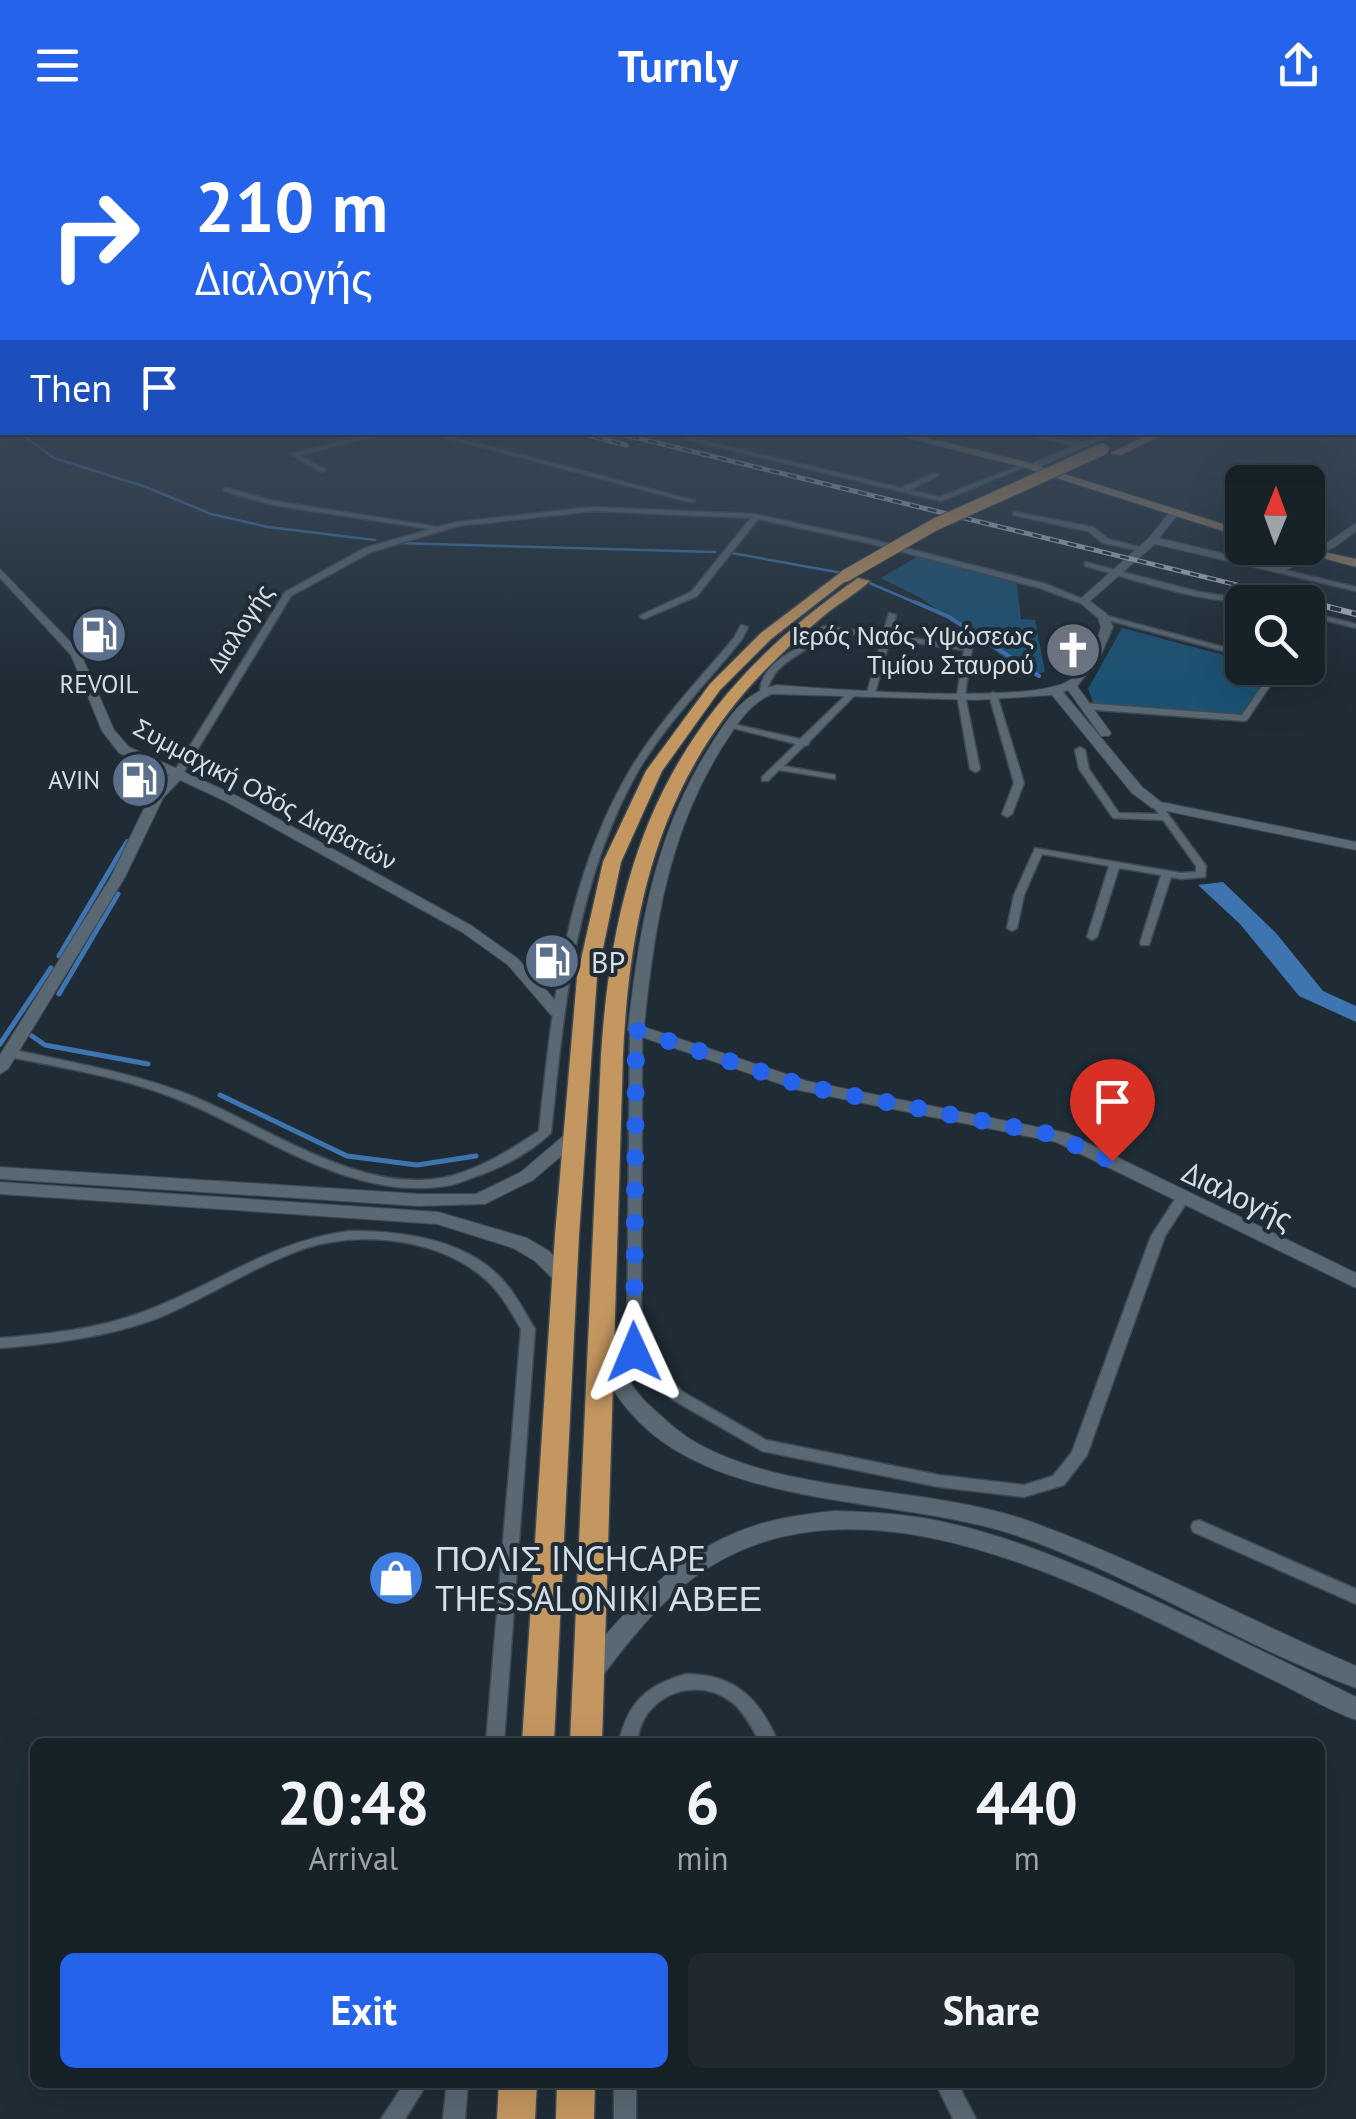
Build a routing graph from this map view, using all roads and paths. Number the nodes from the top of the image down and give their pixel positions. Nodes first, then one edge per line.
1 (268, 501) edge
2 (691, 501) edge
3 (992, 501) edge
4 (1010, 501) edge
5 (1140, 501) edge
6 (1146, 501) edge
7 (682, 510) junction
8 (1174, 512) junction
9 (1015, 514) dead end
10 (756, 517) junction
11 (1225, 526) edge
12 (1225, 526) edge
13 (1356, 526) edge
14 (437, 528) junction
15 (1350, 536) edge
16 (1148, 544) junction
17 (1325, 545) edge
18 (1325, 552) edge
19 (1356, 560) edge
20 (1088, 564) dead end
21 (1287, 565) edge
22 (1279, 570) junction
23 (0, 572) edge
24 (1116, 572) junction
25 (1356, 589) edge
26 (1225, 596) edge
27 (1083, 601) junction
28 (892, 615) dead end
29 (1103, 616) junction
30 (644, 617) dead end
31 (1325, 618) edge
32 (1356, 626) edge
33 (744, 627) dead end
34 (825, 628) dead end
35 (887, 636) junction
36 (1225, 649) edge
37 (801, 650) dead end
38 (1266, 685) edge
39 (1071, 686) junction
40 (1054, 690) junction
41 (763, 691) junction
42 (853, 693) junction
43 (870, 693) junction
44 (961, 694) junction
45 (993, 695) junction
46 (1084, 706) junction
47 (729, 726) junction
48 (805, 743) junction
49 (1080, 750) dead end
50 (781, 768) junction
51 (975, 769) dead end
52 (832, 777) dead end
53 (185, 778) junction
54 (765, 779) dead end
55 (1165, 811) junction
56 (1007, 814) dead end
57 (1356, 846) edge
58 (1115, 864) junction
59 (1167, 873) junction
60 (1012, 928) dead end
61 (1092, 936) dead end
62 (1145, 944) dead end
63 (557, 1012) junction
64 (636, 1030) junction
65 (10, 1052) junction
66 (0, 1070) edge
67 (574, 1136) junction
68 (0, 1170) edge
69 (0, 1188) edge
70 (1182, 1199) junction
71 (566, 1280) junction
72 (1356, 1280) edge
73 (0, 1343) edge
74 (597, 1344) junction
75 (1198, 1527) dead end
76 (1356, 1596) edge
77 (1284, 1673) junction
78 (587, 1675) junction
79 (1356, 1676) edge
80 (1356, 1709) edge
81 (1356, 1725) edge
82 (495, 1738) edge
83 (538, 1738) edge
84 (586, 1738) edge
85 (629, 1738) edge
86 (765, 1738) edge
87 (414, 2088) edge
88 (456, 2088) edge
89 (518, 2088) edge
90 (576, 2088) edge
91 (625, 2088) edge
92 (948, 2088) edge
93 (392, 2119) edge
94 (454, 2119) edge
95 (516, 2119) edge
96 (576, 2119) edge
97 (625, 2119) edge
98 (965, 2119) edge

1 - 14 street
2 - 7 street
3 - 67 highway, bridge
4 - 74 highway
5 - 8 main road
6 - 11 main road
7 - 10 street, Διαλογής
7 - 14 street, Διαλογής
8 - 12 main road
8 - 16 street
9 - 16 street
10 - 27 street, Διαλογής
10 - 30 street
13 - 15 street
14 - 53 street, Διαλογής
15 - 17 street
16 - 22 street
16 - 24 street
18 - 19 main road
20 - 24 street
21 - 22 street
22 - 25 street
23 - 53 street, Συμμαχική Οδός Διαβατών
24 - 26 street
24 - 27 street
27 - 29 street
28 - 35 street
29 - 36 street
29 - 39 street
31 - 32 street
33 - 63 street
34 - 35 street
35 - 43 street
35 - 44 street
37 - 41 street
38 - 46 street
39 - 40 street
39 - 46 street
40 - 45 street
40 - 55 street
41 - 42 street
41 - 47 street
42 - 43 street
42 - 48 street
43 - 44 street
44 - 45 street
44 - 51 street
45 - 56 street
46 - 55 street
47 - 48 street
47 - 64 street
48 - 50 street
49 - 55 street
50 - 52 street
50 - 54 street
53 - 63 street, Συμμαχική Οδός Διαβατών
53 - 65 street
55 - 57 street
55 - 59 street
58 - 59 street
58 - 60 street
58 - 61 street
59 - 62 street
63 - 65 street
64 - 70 street, Διαλογής
64 - 70 street
65 - 66 street
67 - 68 street
67 - 71 highway
69 - 71 street
70 - 72 street, Διαλογής
71 - 83 highway
73 - 82 street
74 - 78 highway
74 - 79 street
75 - 76 street
77 - 78 street
77 - 80 street
77 - 81 street
78 - 84 highway
85 - 86 street
87 - 93 street
88 - 94 street
89 - 95 highway
90 - 96 highway
91 - 97 street
92 - 98 street

